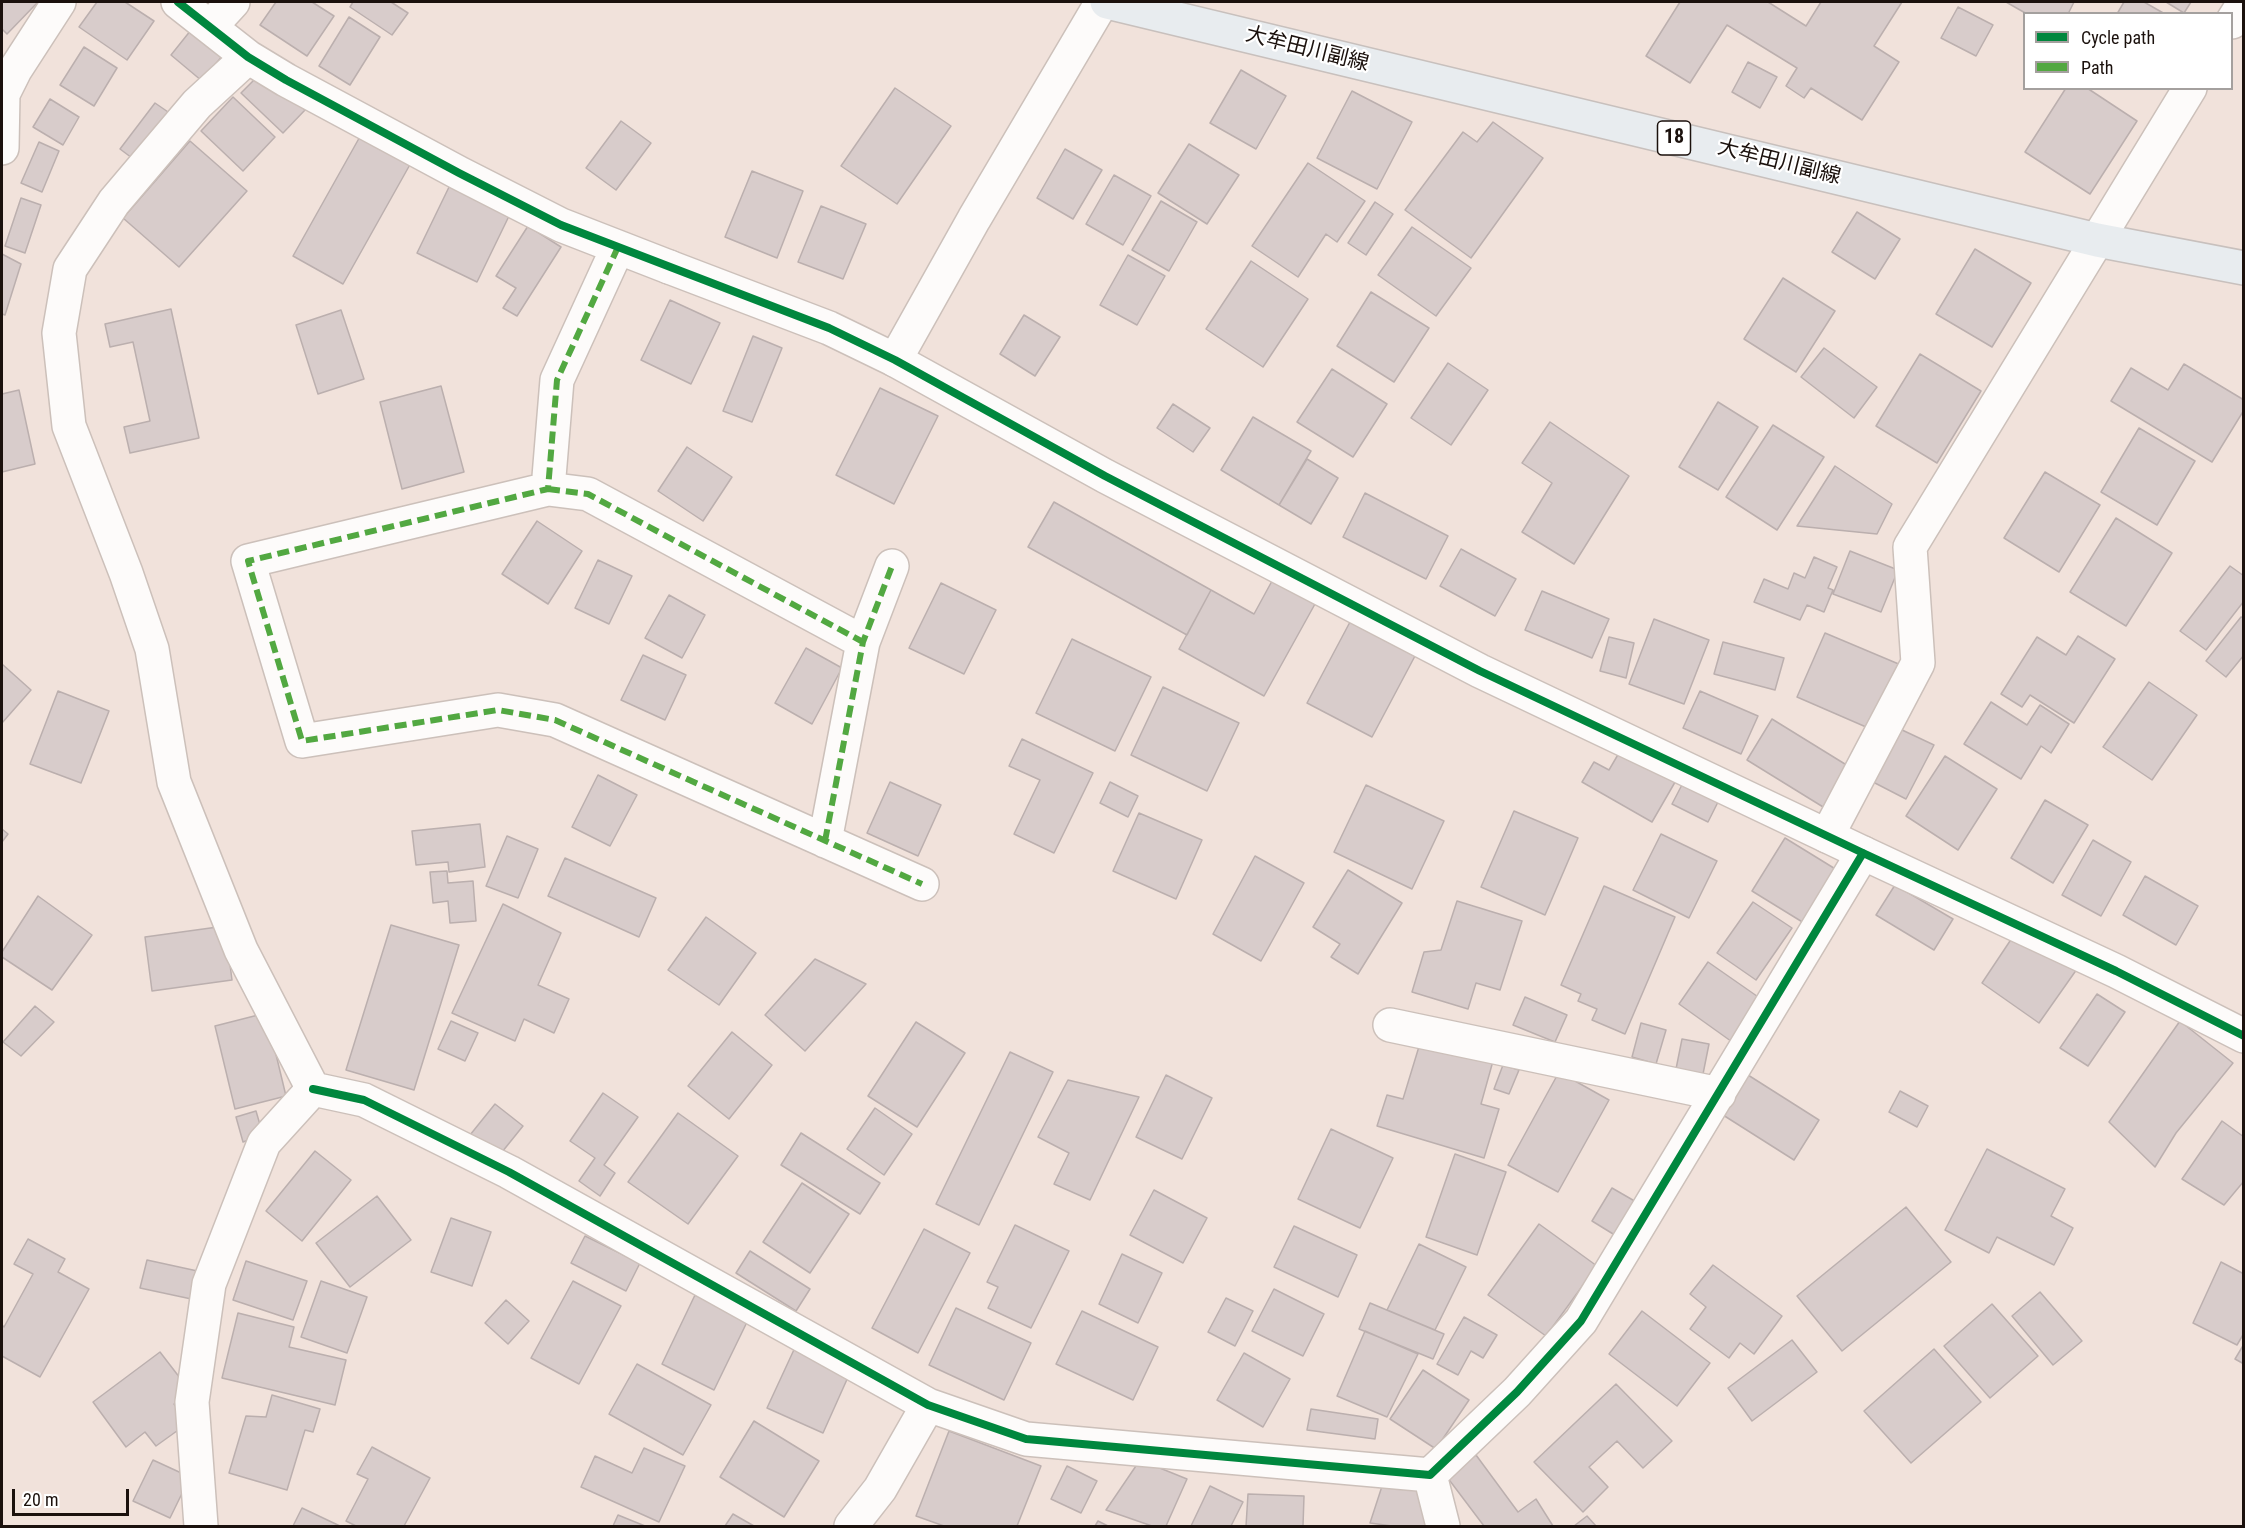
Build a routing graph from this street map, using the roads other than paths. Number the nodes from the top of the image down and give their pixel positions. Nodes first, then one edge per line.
1 (59, 2) edge
2 (178, 2) edge
3 (233, 2) edge
4 (1102, 2) edge
5 (1107, 2) edge
6 (2244, 3) edge
7 (2233, 20) edge
8 (210, 27) junction
9 (248, 57) junction
10 (2189, 90) edge
11 (2, 93) edge
12 (2, 148) edge
13 (2097, 240) junction
14 (618, 247) junction
15 (2244, 268) edge
16 (895, 360) junction
17 (548, 489) junction
18 (892, 566) dead end
19 (863, 642) junction
20 (1827, 836) junction
21 (825, 841) junction
22 (1863, 853) junction
23 (922, 884) dead end
24 (1390, 1025) dead end
25 (2244, 1036) edge
26 (313, 1089) junction
27 (1719, 1094) junction
28 (928, 1405) junction
29 (1430, 1475) junction
30 (201, 1527) edge
31 (851, 1527) edge
32 (1443, 1527) edge

1 - 11 street
2 - 8 street
3 - 8 street
4 - 16 street
5 - 13 main road, 大牟田川副線 / 18
6 - 7 street
8 - 9 street
9 - 14 street
9 - 26 street
10 - 13 street
11 - 12 street
13 - 15 main road, 大牟田川副線 / 18
13 - 20 street
14 - 16 street
14 - 17 street
16 - 20 street
17 - 19 street
17 - 21 street
18 - 19 street
19 - 21 street
20 - 22 street
21 - 23 street
22 - 25 street
22 - 27 street
24 - 27 street
26 - 28 street
26 - 30 street
27 - 29 street
28 - 29 street
28 - 31 street
29 - 32 street

